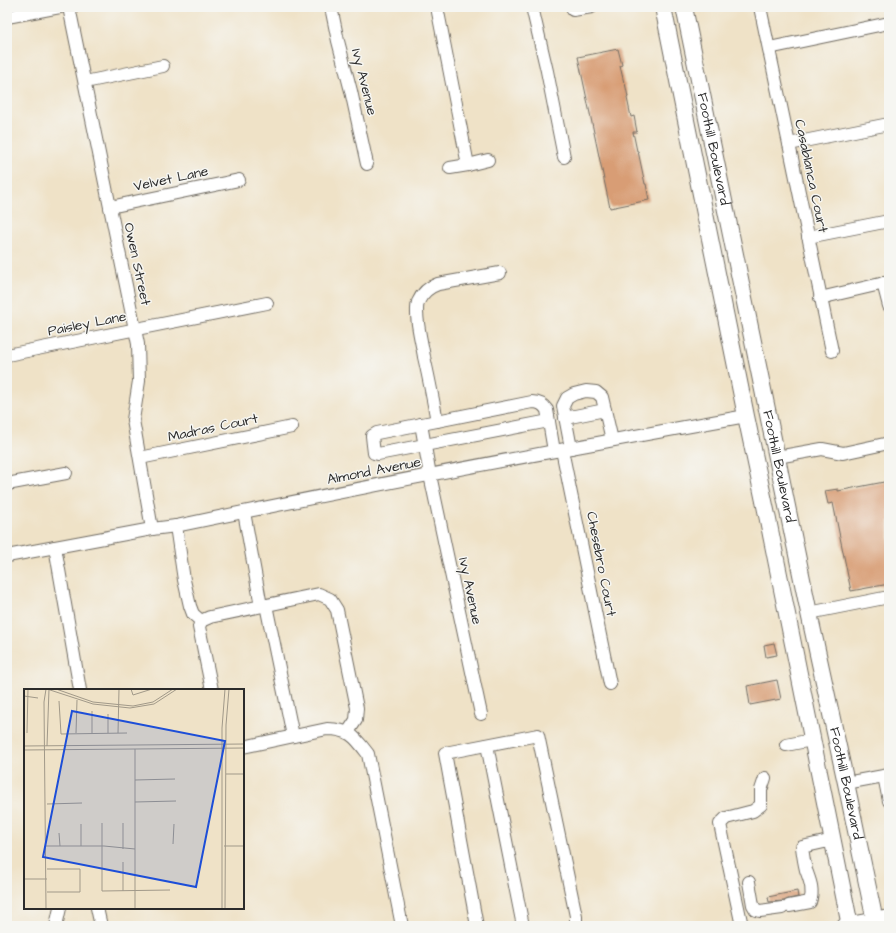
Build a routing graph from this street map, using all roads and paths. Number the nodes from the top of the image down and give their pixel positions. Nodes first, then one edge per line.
1 (60, 7) edge
2 (69, 7) edge
3 (331, 7) edge
4 (436, 7) edge
5 (532, 7) edge
6 (592, 7) edge
7 (663, 7) edge
8 (684, 7) edge
9 (760, 7) edge
10 (573, 10) dead end
11 (7, 17) edge
12 (889, 23) edge
13 (769, 48) junction
14 (163, 66) dead end
15 (85, 82) junction
16 (889, 124) edge
17 (789, 144) junction
18 (564, 158) dead end
19 (488, 160) dead end
20 (367, 164) dead end
21 (468, 164) junction
22 (450, 168) dead end
23 (239, 180) dead end
24 (110, 207) junction
25 (889, 221) edge
26 (808, 237) junction
27 (500, 273) dead end
28 (886, 282) edge
29 (820, 298) junction
30 (267, 303) dead end
31 (889, 306) edge
32 (135, 330) junction
33 (832, 351) dead end
34 (7, 355) edge
35 (606, 410) junction
36 (746, 416) junction
37 (565, 418) junction
38 (437, 421) junction
39 (549, 421) junction
40 (421, 424) junction
41 (292, 427) dead end
42 (612, 440) junction
43 (889, 443) edge
44 (425, 445) junction
45 (563, 450) junction
46 (777, 457) junction
47 (140, 458) junction
48 (66, 473) dead end
49 (430, 475) junction
50 (7, 484) edge
51 (244, 512) junction
52 (769, 524) junction
53 (176, 526) junction
54 (152, 529) junction
55 (55, 547) junction
56 (7, 556) edge
57 (889, 597) edge
58 (264, 605) junction
59 (809, 613) junction
60 (201, 620) junction
61 (610, 684) dead end
62 (80, 689) edge
63 (212, 689) edge
64 (481, 714) dead end
65 (348, 732) junction
66 (293, 736) junction
67 (812, 740) junction
68 (487, 745) junction
69 (786, 745) dead end
70 (244, 747) edge
71 (887, 776) edge
72 (765, 778) dead end
73 (846, 783) junction
74 (888, 794) edge
75 (833, 840) junction
76 (748, 882) dead end
77 (60, 909) edge
78 (97, 909) edge
79 (880, 922) edge
80 (56, 926) edge
81 (100, 926) edge
82 (402, 926) edge
83 (477, 926) edge
84 (523, 926) edge
85 (576, 926) edge
86 (742, 926) edge
87 (848, 926) edge

1 - 11 street
2 - 15 street, Owen Street
3 - 20 street, Ivy Avenue
4 - 21 street
5 - 18 street
6 - 10 street
7 - 36 main road, Foothill Boulevard
8 - 46 main road, Foothill Boulevard
9 - 13 street, Casablanca Court
12 - 13 street
13 - 17 street, Casablanca Court
14 - 15 street
15 - 24 street, Owen Street
16 - 17 street
17 - 26 street, Casablanca Court
19 - 21 street
21 - 22 street
23 - 24 street, Velvet Lane
24 - 32 street, Owen Street
25 - 26 street
26 - 29 street, Casablanca Court
27 - 38 street
28 - 29 street
28 - 31 street
29 - 33 street, Casablanca Court
30 - 32 street, Paisley Lane
32 - 34 street, Paisley Lane
32 - 47 street, Owen Street
35 - 37 street
35 - 37 street
35 - 42 street
36 - 42 street, Almond Avenue
36 - 52 main road, Foothill Boulevard
37 - 45 street
38 - 39 street
38 - 40 street
39 - 44 street
39 - 45 street
40 - 44 street, Ivy Avenue
40 - 44 street
41 - 47 street, Madras Court
42 - 45 street, Almond Avenue
43 - 46 street
44 - 49 street, Ivy Avenue
45 - 49 street, Almond Avenue
45 - 61 street, Chesebro Court
46 - 59 main road, Foothill Boulevard
47 - 54 street, Owen Street
48 - 50 street
49 - 51 street, Almond Avenue
49 - 64 street, Ivy Avenue
51 - 53 street, Almond Avenue
51 - 58 street
52 - 59 main road
52 - 67 main road, Foothill Boulevard
53 - 54 street, Almond Avenue
53 - 60 street
54 - 55 street, Almond Avenue
55 - 56 street, Almond Avenue
55 - 62 street
57 - 59 street
58 - 60 street
58 - 65 street
58 - 66 street
59 - 73 main road, Foothill Boulevard
60 - 63 street
65 - 66 street
65 - 82 street
66 - 70 street
67 - 69 street
67 - 75 main road, Foothill Boulevard
68 - 83 street
68 - 84 street
68 - 85 street
71 - 73 street
71 - 74 street
72 - 86 street
73 - 79 main road, Foothill Boulevard
75 - 76 street
75 - 87 main road, Foothill Boulevard
77 - 80 street
78 - 81 street
79 - 87 main road

